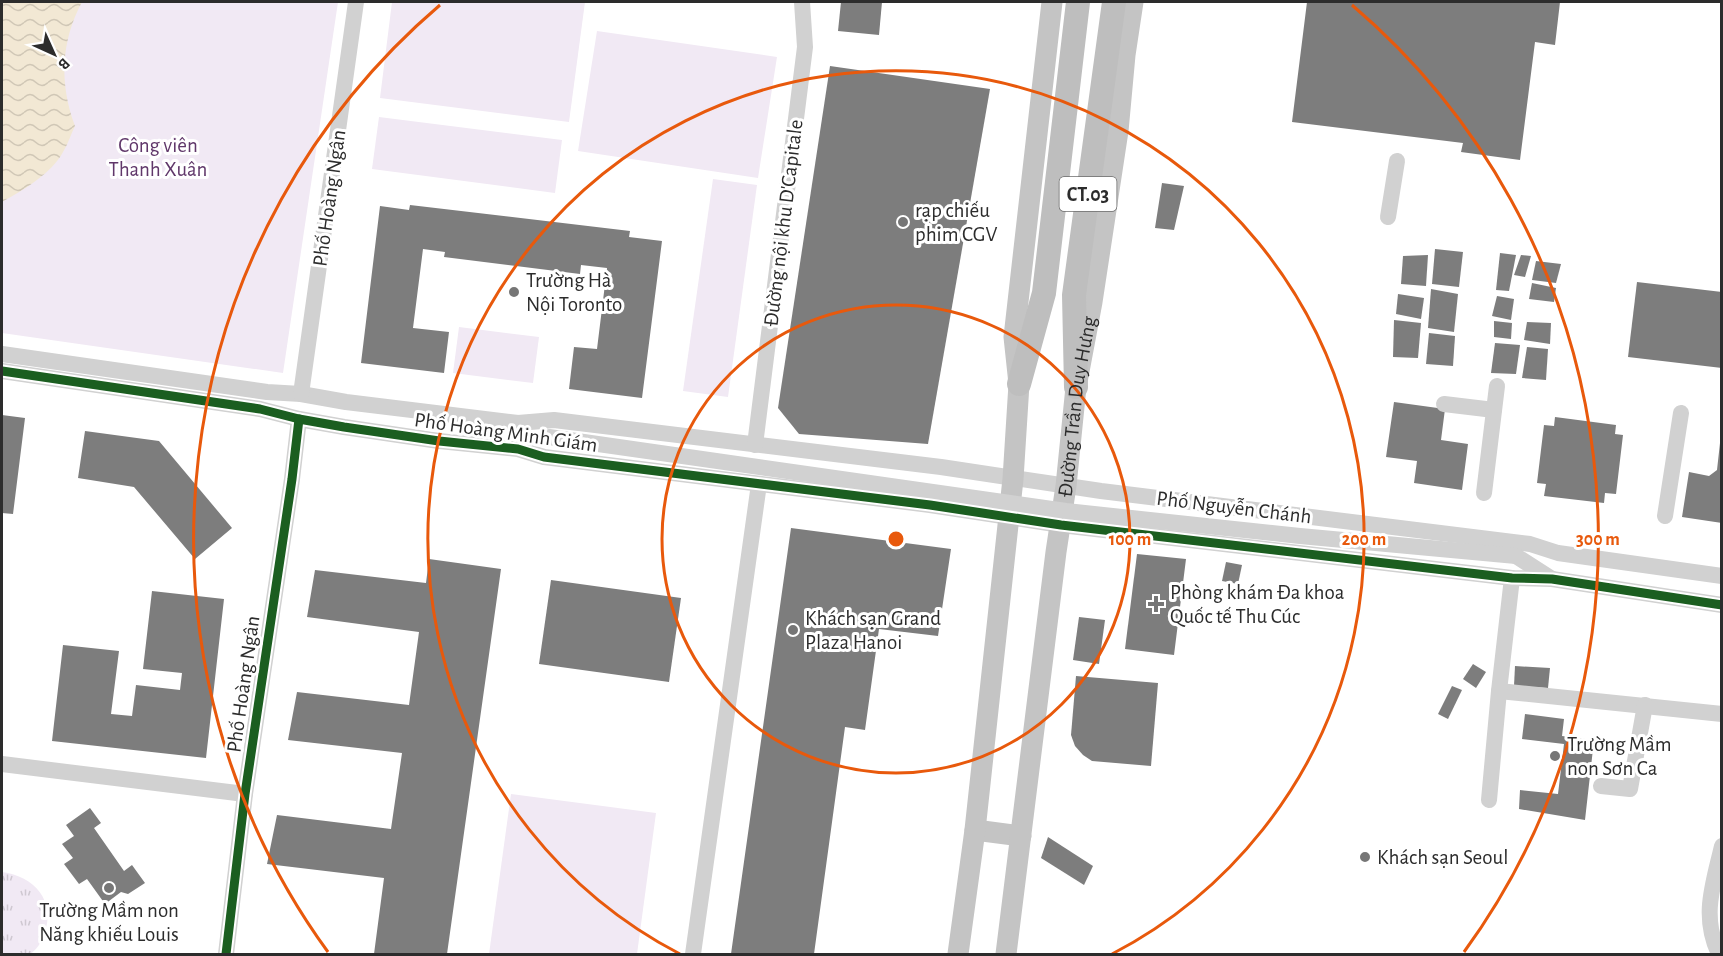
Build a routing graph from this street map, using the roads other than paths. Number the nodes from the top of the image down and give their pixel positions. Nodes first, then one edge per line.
1 (356, 2) edge
2 (802, 2) edge
3 (1052, 2) edge
4 (1078, 2) edge
5 (1114, 2) edge
6 (1133, 2) edge
7 (1397, 161) dead end
8 (1388, 217) dead end
9 (2, 354) edge
10 (2, 372) edge
11 (1019, 384) junction
12 (1497, 386) dead end
13 (1076, 387) junction
14 (301, 394) junction
15 (1444, 404) dead end
16 (1494, 410) junction
17 (1681, 413) dead end
18 (298, 418) junction
19 (518, 423) junction
20 (549, 437) junction
21 (756, 445) junction
22 (518, 449) junction
23 (941, 467) junction
24 (1013, 479) junction
25 (759, 484) junction
26 (1066, 486) junction
27 (1484, 493) dead end
28 (1163, 499) junction
29 (930, 505) junction
30 (1665, 516) dead end
31 (1008, 517) junction
32 (1061, 525) junction
33 (1147, 535) junction
34 (1558, 553) junction
35 (1516, 556) junction
36 (1722, 576) edge
37 (1512, 578) junction
38 (1552, 579) junction
39 (1722, 605) edge
40 (1498, 691) junction
41 (1645, 705) junction
42 (1722, 714) edge
43 (2, 764) edge
44 (1601, 786) dead end
45 (245, 794) junction
46 (1489, 800) dead end
47 (975, 830) junction
48 (1021, 836) junction
49 (1722, 846) edge
50 (226, 954) edge
51 (693, 954) edge
52 (958, 954) edge
53 (1006, 954) edge
54 (1719, 954) edge

1 - 14 street, Phố Hoàng Ngân
2 - 21 street, Đường nội khu D'Capitale
3 - 11 main road
4 - 11 highway, CT.03
5 - 13 highway, CT.03
6 - 13 main road, Đường Trần Duy Hưng
7 - 8 street
9 - 14 street, Phố Hoàng Minh Giám
10 - 18 street, Phố Hoàng Minh Giám
11 - 24 main road
12 - 16 street
13 - 26 main road, Đường Trần Duy Hưng
14 - 19 street, Phố Hoàng Minh Giám
15 - 16 street
16 - 27 street
17 - 30 street
18 - 22 street, Phố Hoàng Minh Giám
18 - 45 street, Phố Hoàng Ngân
19 - 20 street
19 - 21 street, Phố Hoàng Minh Giám
20 - 22 street
20 - 35 street, bridge
21 - 23 street, Phố Hoàng Minh Giám
22 - 25 street, Phố Hoàng Minh Giám
23 - 24 street, Phố Hoàng Minh Giám
23 - 29 street
24 - 26 street, Phố Nguyễn Chánh
24 - 31 main road
25 - 29 street, Phố Hoàng Minh Giám
25 - 51 street
26 - 28 street, Phố Nguyễn Chánh
26 - 32 main road, Đường Trần Duy Hưng
28 - 33 street
28 - 34 street, Phố Nguyễn Chánh
29 - 31 street, Phố Hoàng Minh Giám
31 - 32 street, Phố Nguyễn Chánh
31 - 47 main road
32 - 33 street, Phố Nguyễn Chánh
32 - 48 main road, Đường Trần Duy Hưng
33 - 37 street, Phố Nguyễn Chánh
34 - 35 street
34 - 36 street, Phố Nguyễn Chánh
35 - 38 street
37 - 38 street, Phố Nguyễn Chánh
37 - 40 street
38 - 39 street, Phố Nguyễn Chánh
40 - 41 street
40 - 46 street
41 - 42 street
41 - 44 street
43 - 45 street
45 - 50 street, Phố Hoàng Ngân
47 - 48 main road
47 - 52 main road
48 - 53 main road, Đường Trần Duy Hưng
49 - 54 street

